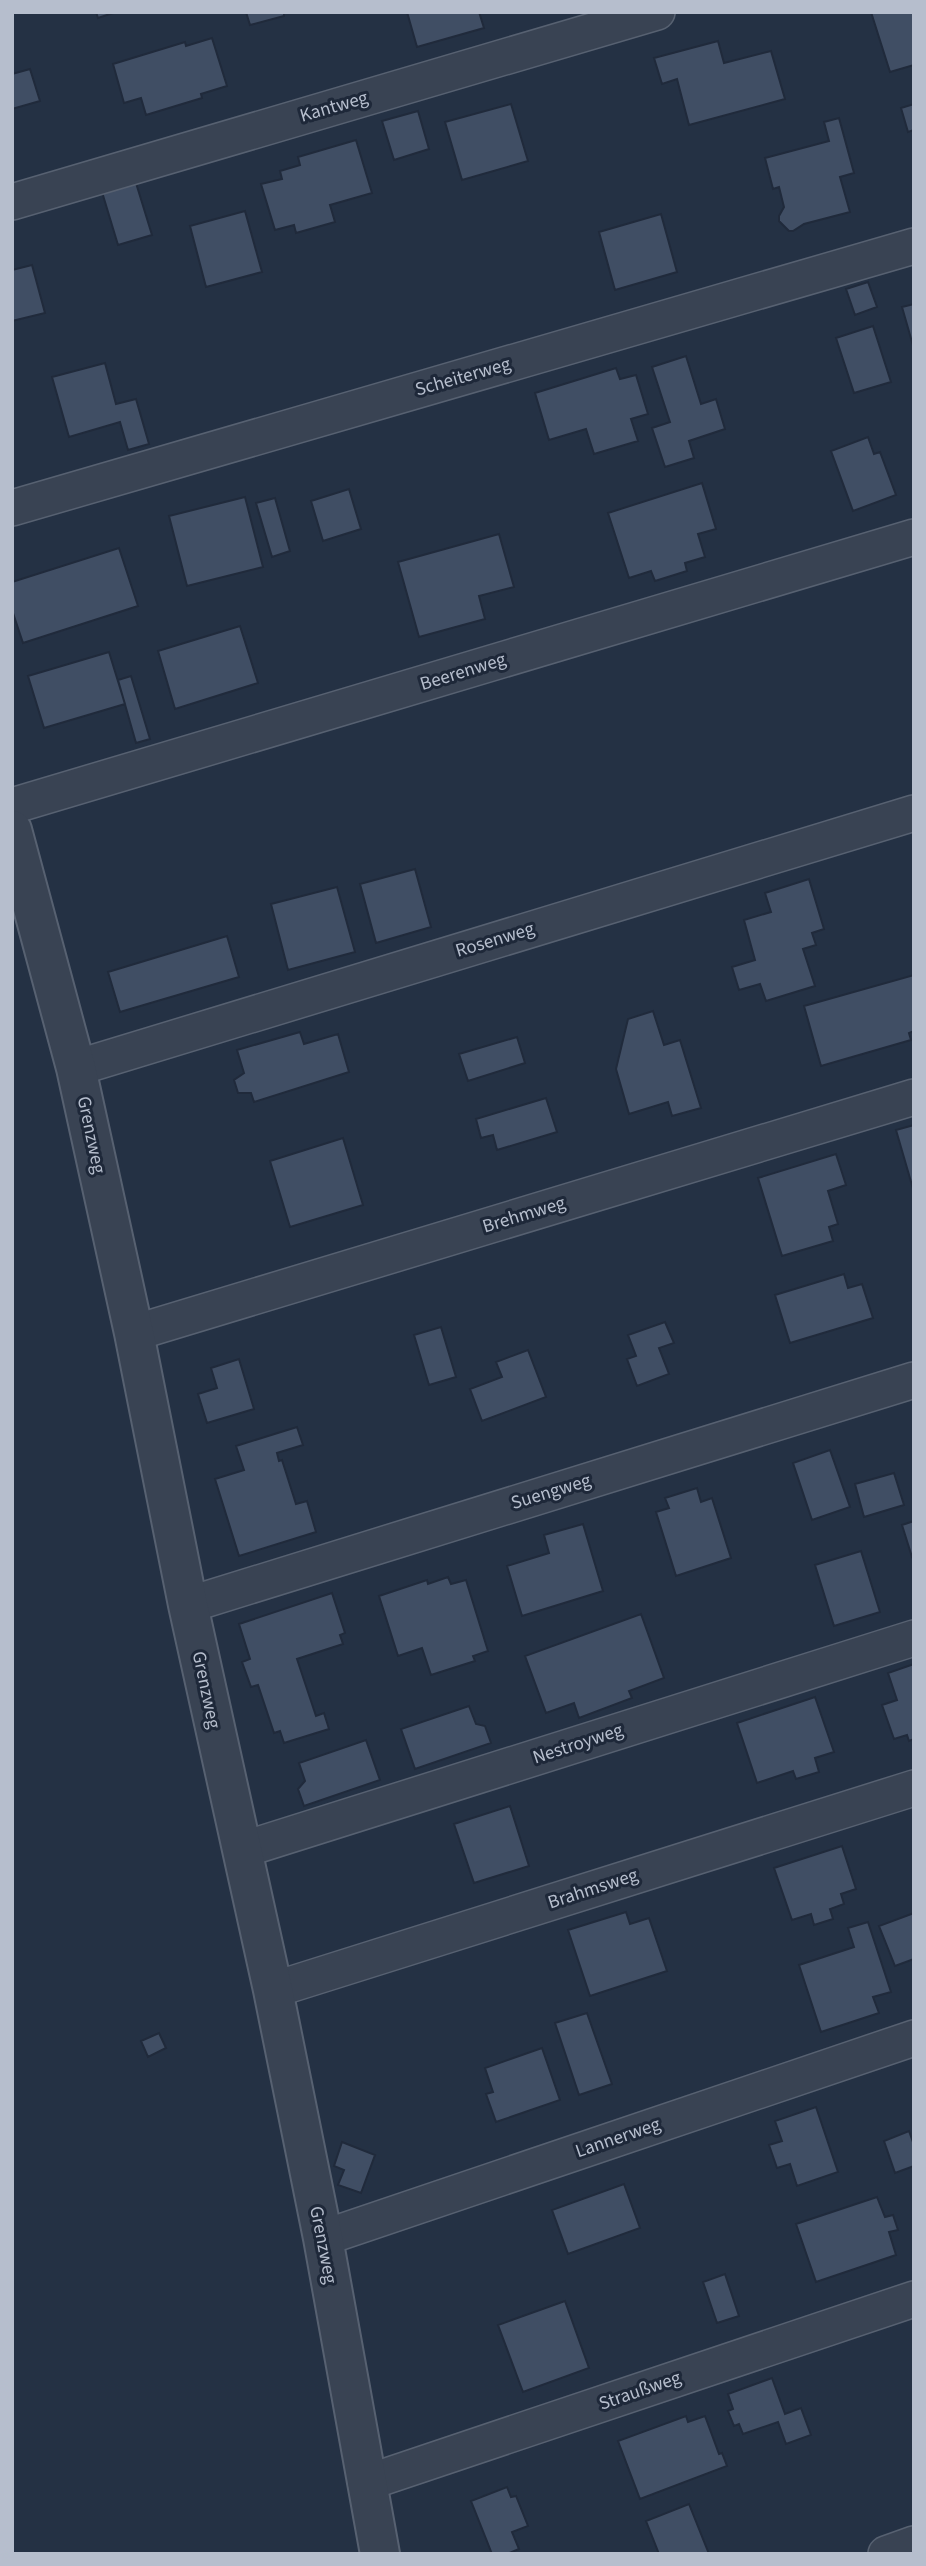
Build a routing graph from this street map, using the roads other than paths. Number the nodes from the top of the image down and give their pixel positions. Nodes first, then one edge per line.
1 (657, 12) edge
2 (12, 202) edge
3 (914, 246) edge
4 (12, 508) edge
5 (914, 537) edge
6 (12, 806) edge
7 (914, 813) edge
8 (12, 830) edge
9 (76, 1068) junction
10 (914, 1097) edge
11 (134, 1334) junction
12 (914, 1380) edge
13 (188, 1605) junction
14 (914, 1638) edge
15 (914, 1788) edge
16 (242, 1850) junction
17 (273, 1990) junction
18 (914, 2038) edge
19 (323, 2238) junction
20 (914, 2299) edge
21 (366, 2483) junction
22 (914, 2544) edge
23 (380, 2554) edge
24 (886, 2554) edge

1 - 2 street, Kantweg
3 - 4 street, Scheiterweg
5 - 6 street, Beerenweg
7 - 9 street, Rosenweg
8 - 9 street, Grenzweg
9 - 11 street, Grenzweg
10 - 11 street, Brehmweg
11 - 13 street, Grenzweg
12 - 13 street, Suengweg
13 - 16 street, Grenzweg
14 - 16 street, Nestroyweg
15 - 17 street, Brahmsweg
16 - 17 street, Grenzweg
17 - 19 street, Grenzweg
18 - 19 street, Lannerweg
19 - 21 street, Grenzweg
20 - 21 street, Straußweg
21 - 23 street, Grenzweg
22 - 24 street

